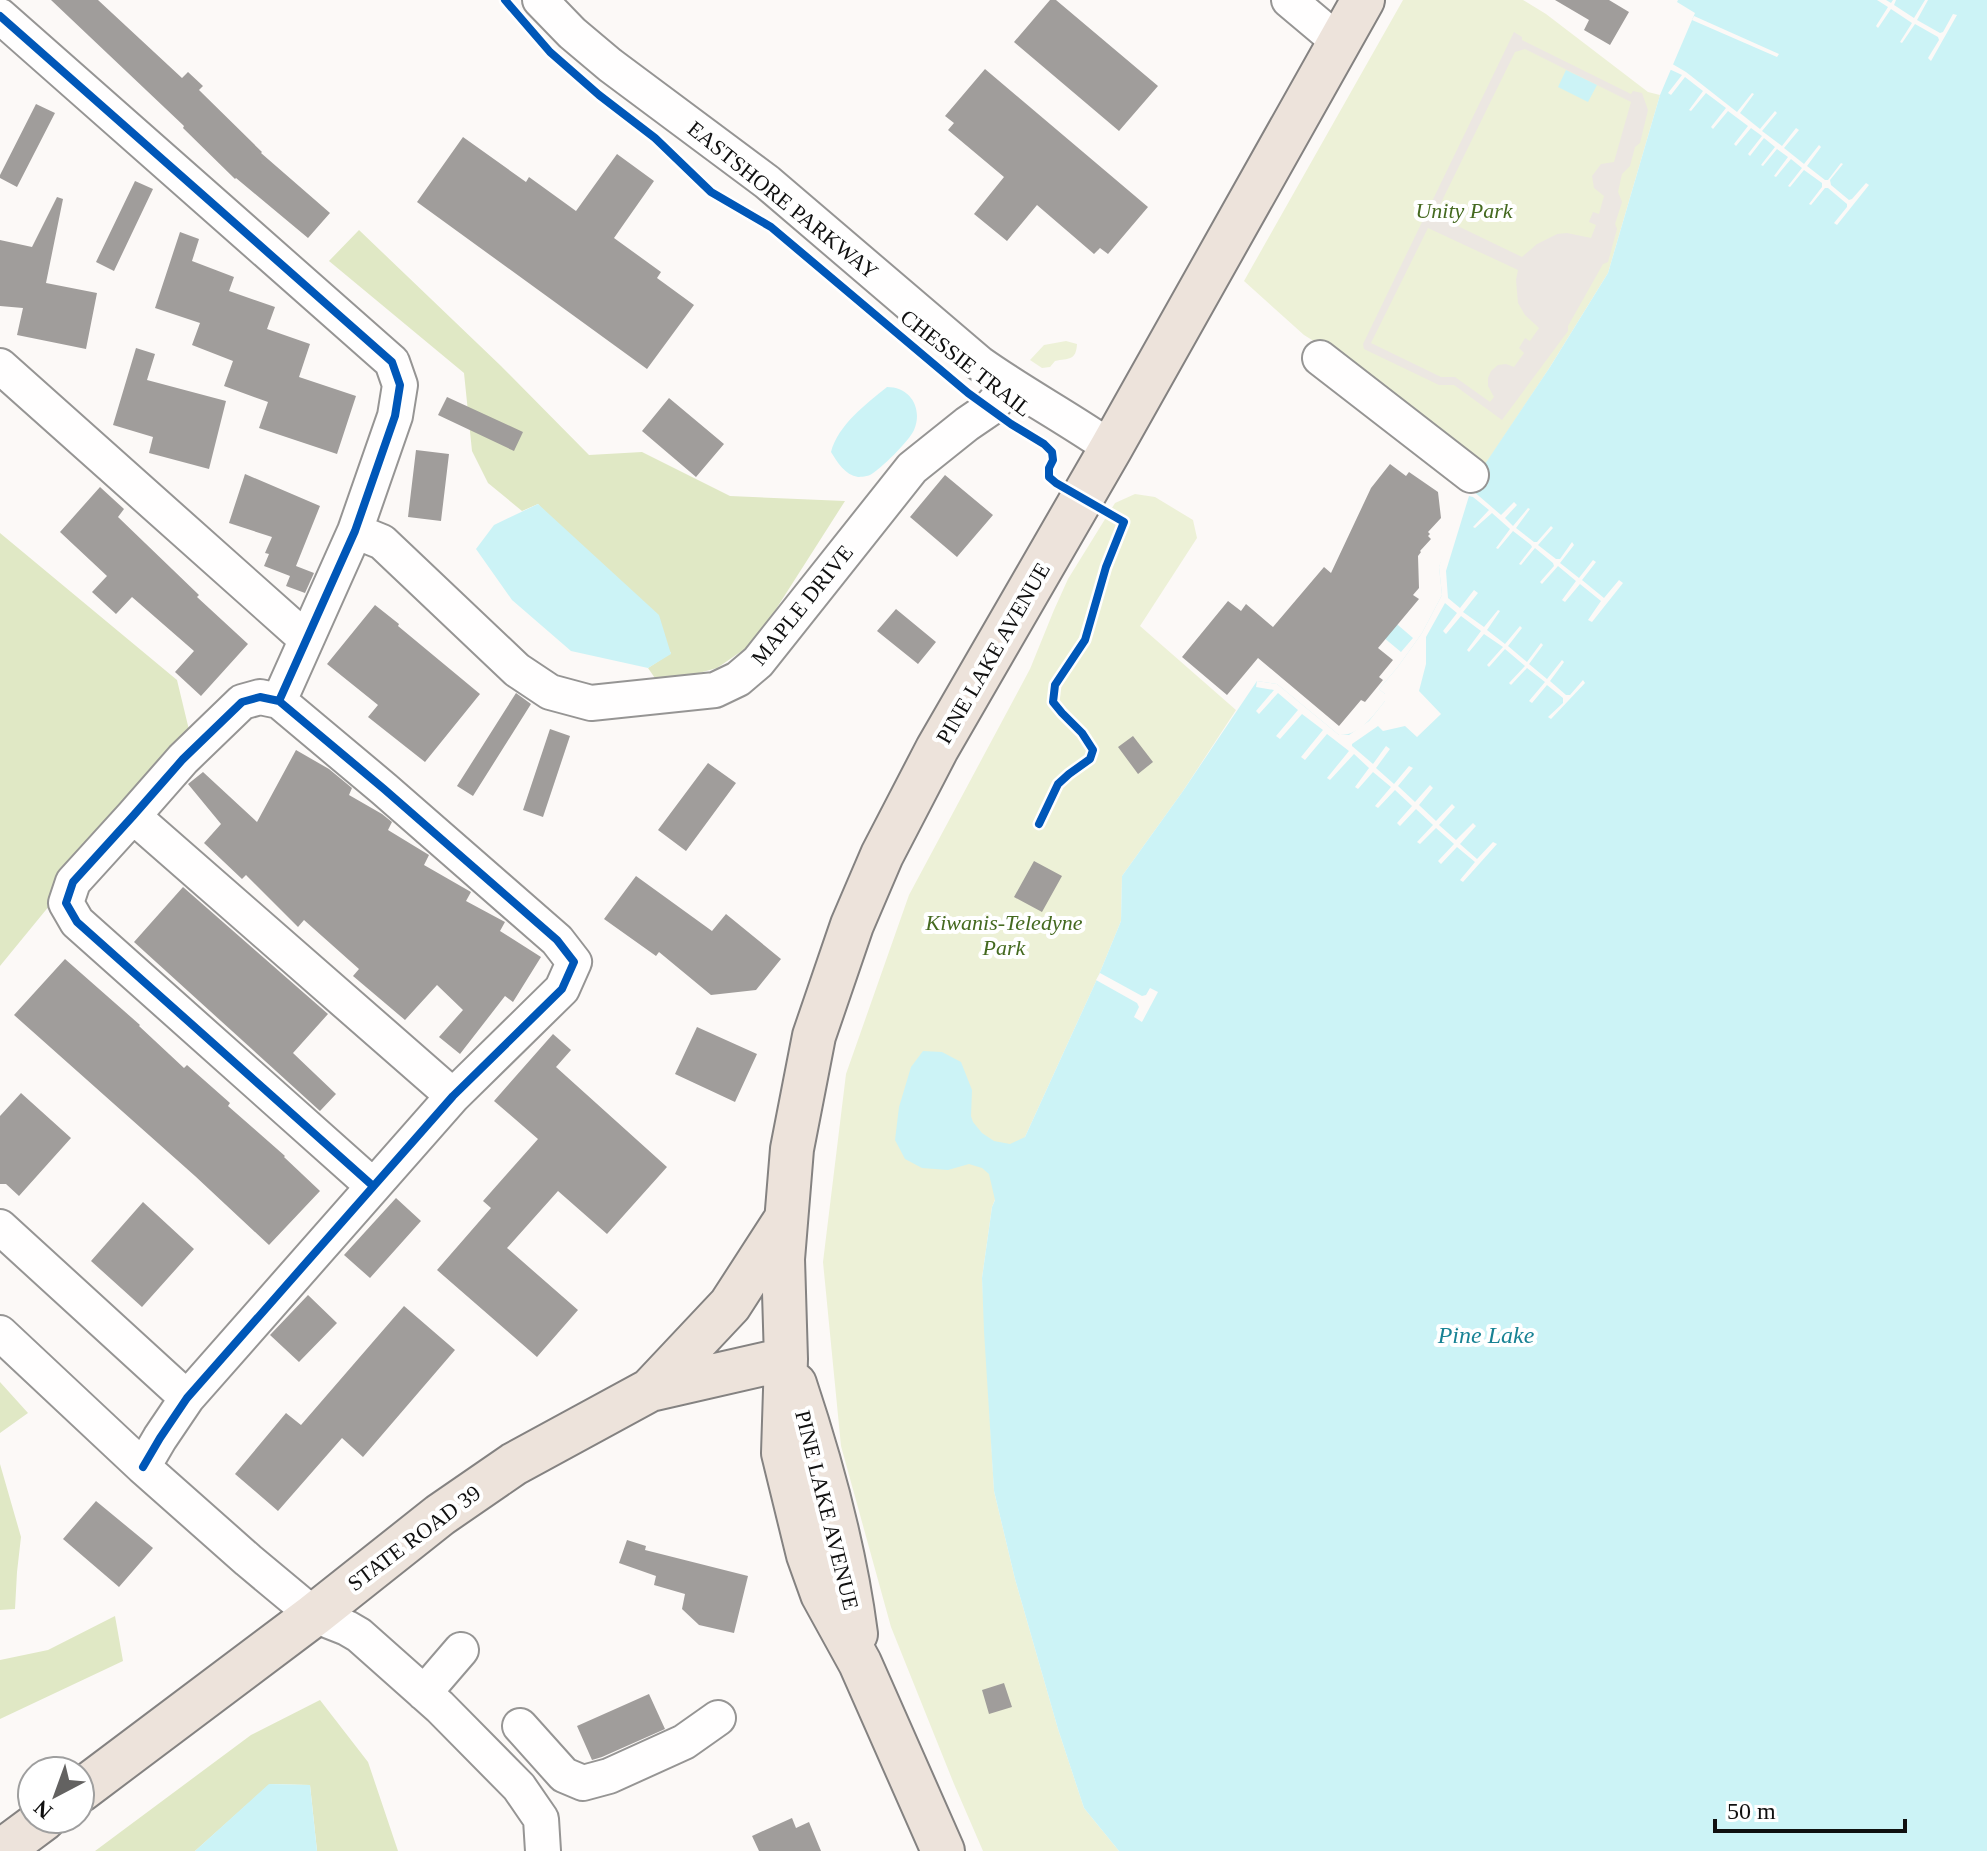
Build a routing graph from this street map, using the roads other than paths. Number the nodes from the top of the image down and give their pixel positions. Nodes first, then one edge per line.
1 (540, 0) edge
2 (1289, 0) edge
3 (1363, 0) edge
4 (0, 16) edge
5 (1339, 42) junction
6 (1320, 358) dead end
7 (0, 366) edge
8 (1010, 385) junction
9 (1111, 448) junction
10 (1471, 475) dead end
11 (355, 531) junction
12 (306, 639) junction
13 (279, 701) junction
14 (133, 816) junction
15 (453, 1096) junction
16 (373, 1186) junction
17 (786, 1218) junction
18 (0, 1227) edge
19 (0, 1333) edge
20 (786, 1359) junction
21 (650, 1390) junction
22 (187, 1398) junction
23 (143, 1467) junction
24 (314, 1615) junction
25 (461, 1650) dead end
26 (424, 1693) junction
27 (718, 1718) dead end
28 (520, 1726) dead end
29 (96, 1779) edge
30 (22, 1835) edge
31 (1, 1851) edge
32 (543, 1851) edge
33 (943, 1851) edge

1 - 8 street, EASTSHORE PARKWAY
2 - 5 street
3 - 5 main road, PINE LAKE AVENUE
4 - 11 street
5 - 9 main road, PINE LAKE AVENUE
6 - 10 street
7 - 12 street
8 - 9 street, EASTSHORE PARKWAY
8 - 11 street, MAPLE DRIVE
9 - 17 main road, PINE LAKE AVENUE
11 - 12 street
12 - 13 street
13 - 14 street
13 - 15 street
14 - 15 street
14 - 16 street
15 - 16 street
16 - 22 street
17 - 20 main road, PINE LAKE AVENUE
17 - 21 main road
18 - 22 street
19 - 23 street
20 - 21 main road, STATE ROAD 39
20 - 33 main road, PINE LAKE AVENUE
21 - 24 main road, STATE ROAD 39
22 - 23 street
23 - 24 street
24 - 26 street
24 - 29 main road, STATE ROAD 39
25 - 26 street
26 - 32 street
27 - 28 street
30 - 31 main road

